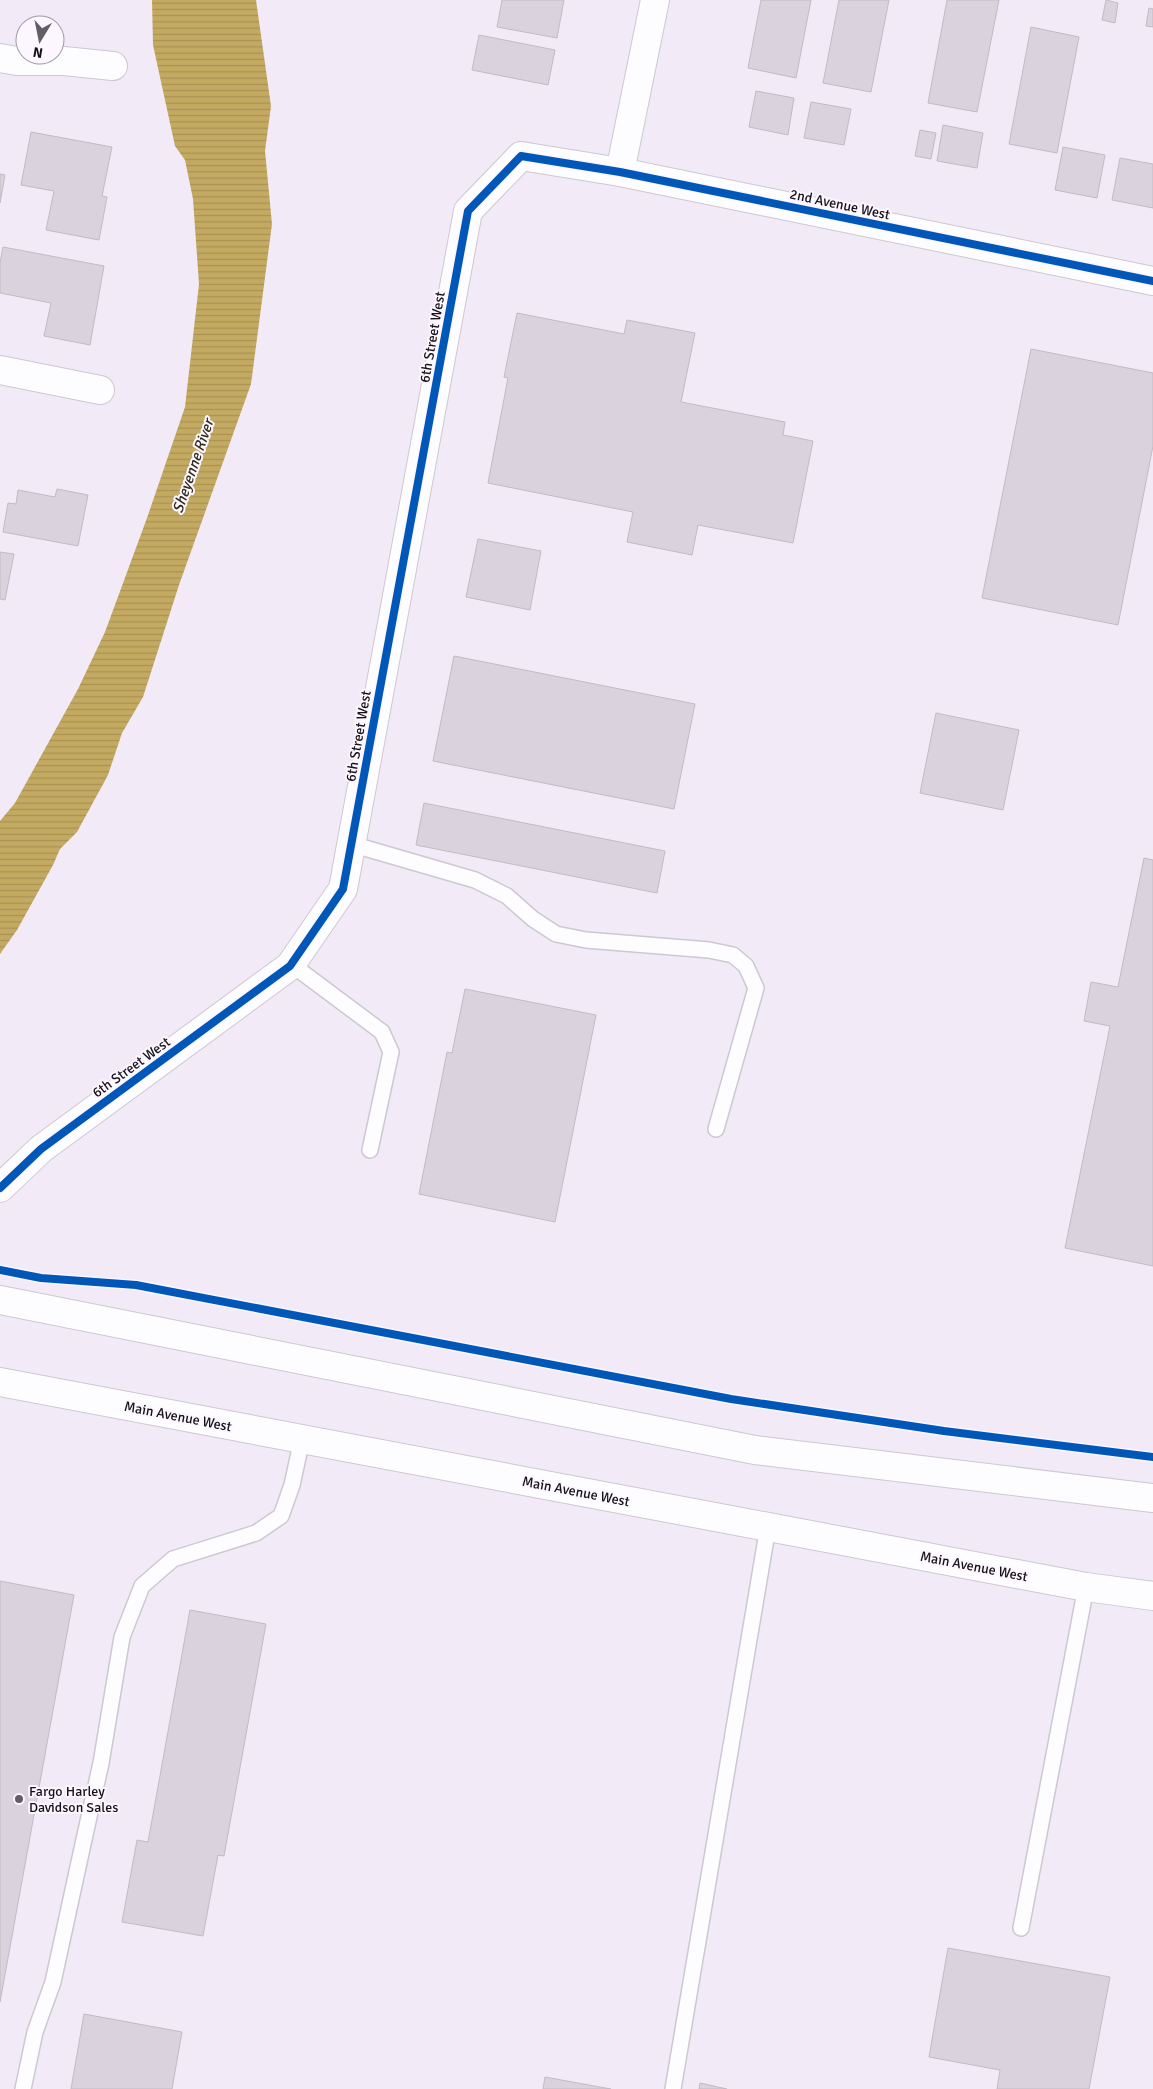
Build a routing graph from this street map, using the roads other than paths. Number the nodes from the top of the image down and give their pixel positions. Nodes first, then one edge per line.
1 (655, 0) edge
2 (0, 58) edge
3 (113, 66) dead end
4 (521, 156) joint
5 (620, 172) junction
6 (1153, 281) edge
7 (0, 370) edge
8 (100, 390) dead end
9 (351, 844) junction
10 (291, 964) junction
11 (716, 1129) dead end
12 (370, 1150) dead end
13 (0, 1188) edge
14 (0, 1300) edge
15 (0, 1382) edge
16 (302, 1440) junction
17 (1153, 1498) edge
18 (768, 1527) junction
19 (1086, 1587) junction
20 (1153, 1596) edge
21 (1021, 1928) dead end
22 (23, 2089) edge
23 (673, 2089) edge

1 - 5 main road
2 - 3 main road
4 - 5 main road, 2nd Avenue West
4 - 9 main road, 6th Street West
5 - 6 main road, 2nd Avenue West
7 - 8 main road
9 - 10 main road, 6th Street West
9 - 11 lane
10 - 12 lane
10 - 13 main road, 6th Street West
14 - 17 main road
15 - 16 main road, Main Avenue West
16 - 18 main road, Main Avenue West
16 - 22 lane
18 - 19 main road, Main Avenue West
18 - 23 lane
19 - 20 main road, Main Avenue West
19 - 21 lane

